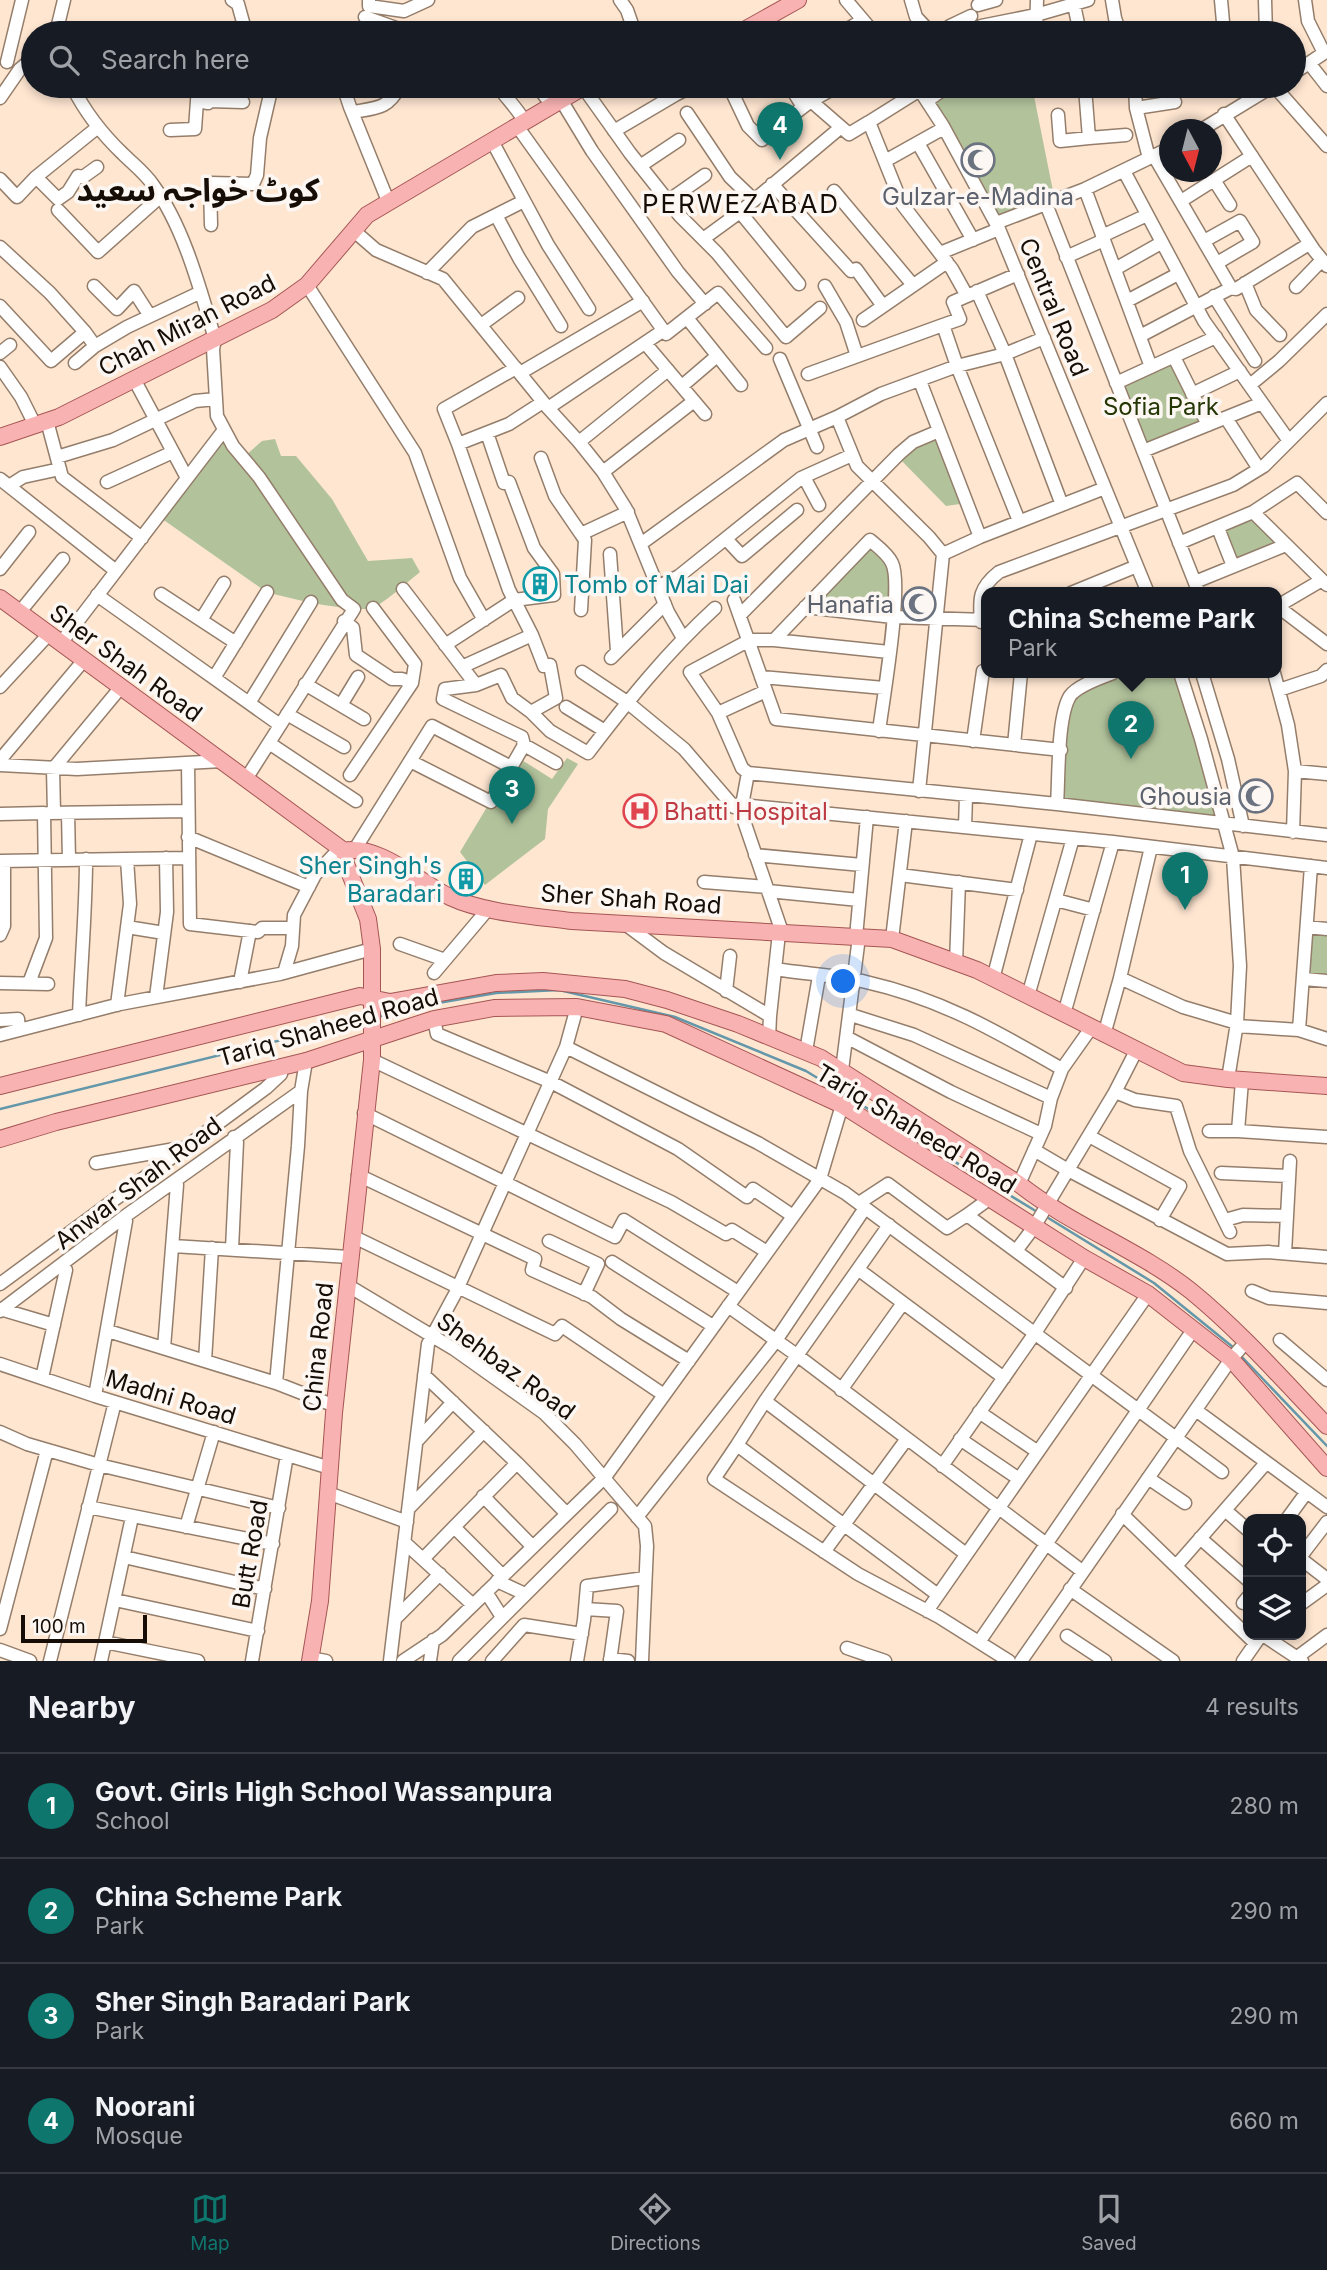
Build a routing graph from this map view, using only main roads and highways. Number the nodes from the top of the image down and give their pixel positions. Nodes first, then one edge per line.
1 (798, 0) edge
2 (765, 21) edge
3 (564, 98) edge
4 (0, 437) edge
5 (0, 597) edge
6 (346, 849) junction
7 (372, 1005) junction
8 (372, 1034) junction
9 (0, 1086) edge
10 (1327, 1086) edge
11 (0, 1139) edge
12 (1239, 1350) junction
13 (1327, 1426) edge
14 (1327, 1468) edge
15 (315, 1660) edge

1 - 2 main road
3 - 4 main road, Chah Miran Road
5 - 6 main road, Sher Shah Road
6 - 7 main road
6 - 10 main road, Sher Shah Road
7 - 8 main road, China Road
7 - 9 main road, Tariq Shaheed Road
7 - 12 main road, Tariq Shaheed Road
8 - 11 main road, Tariq Shaheed Road
8 - 12 main road, Tariq Shaheed Road
8 - 15 main road, China Road
12 - 13 main road, Tariq Shaheed Road
12 - 14 main road, Tariq Shaheed Road

